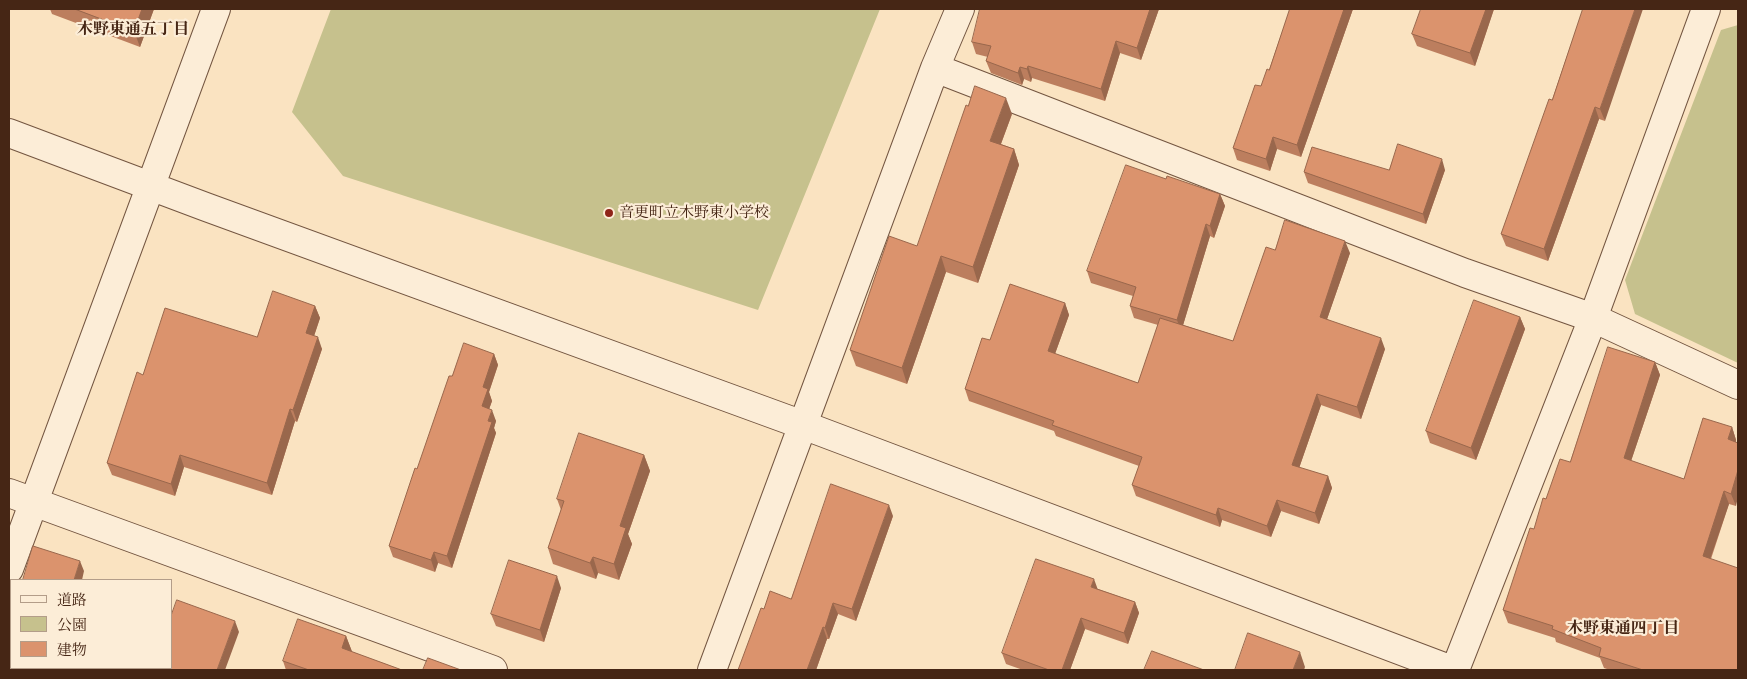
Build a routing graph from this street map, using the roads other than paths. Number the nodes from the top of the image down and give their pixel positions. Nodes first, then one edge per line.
1 (216, 9) edge
2 (960, 9) edge
3 (1706, 9) edge
4 (935, 68) junction
5 (9, 133) edge
6 (150, 185) junction
7 (1593, 318) junction
8 (1738, 385) edge
9 (803, 425) junction
10 (9, 493) edge
11 (34, 503) junction
12 (9, 569) edge
13 (493, 670) edge
14 (712, 670) edge
15 (1454, 670) edge

1 - 6 street
2 - 4 street
3 - 7 street
4 - 7 street
4 - 9 street
5 - 6 street
6 - 9 street
6 - 11 street
7 - 8 street
7 - 15 street
9 - 14 street
9 - 15 street
10 - 11 street
11 - 12 street
11 - 13 street

